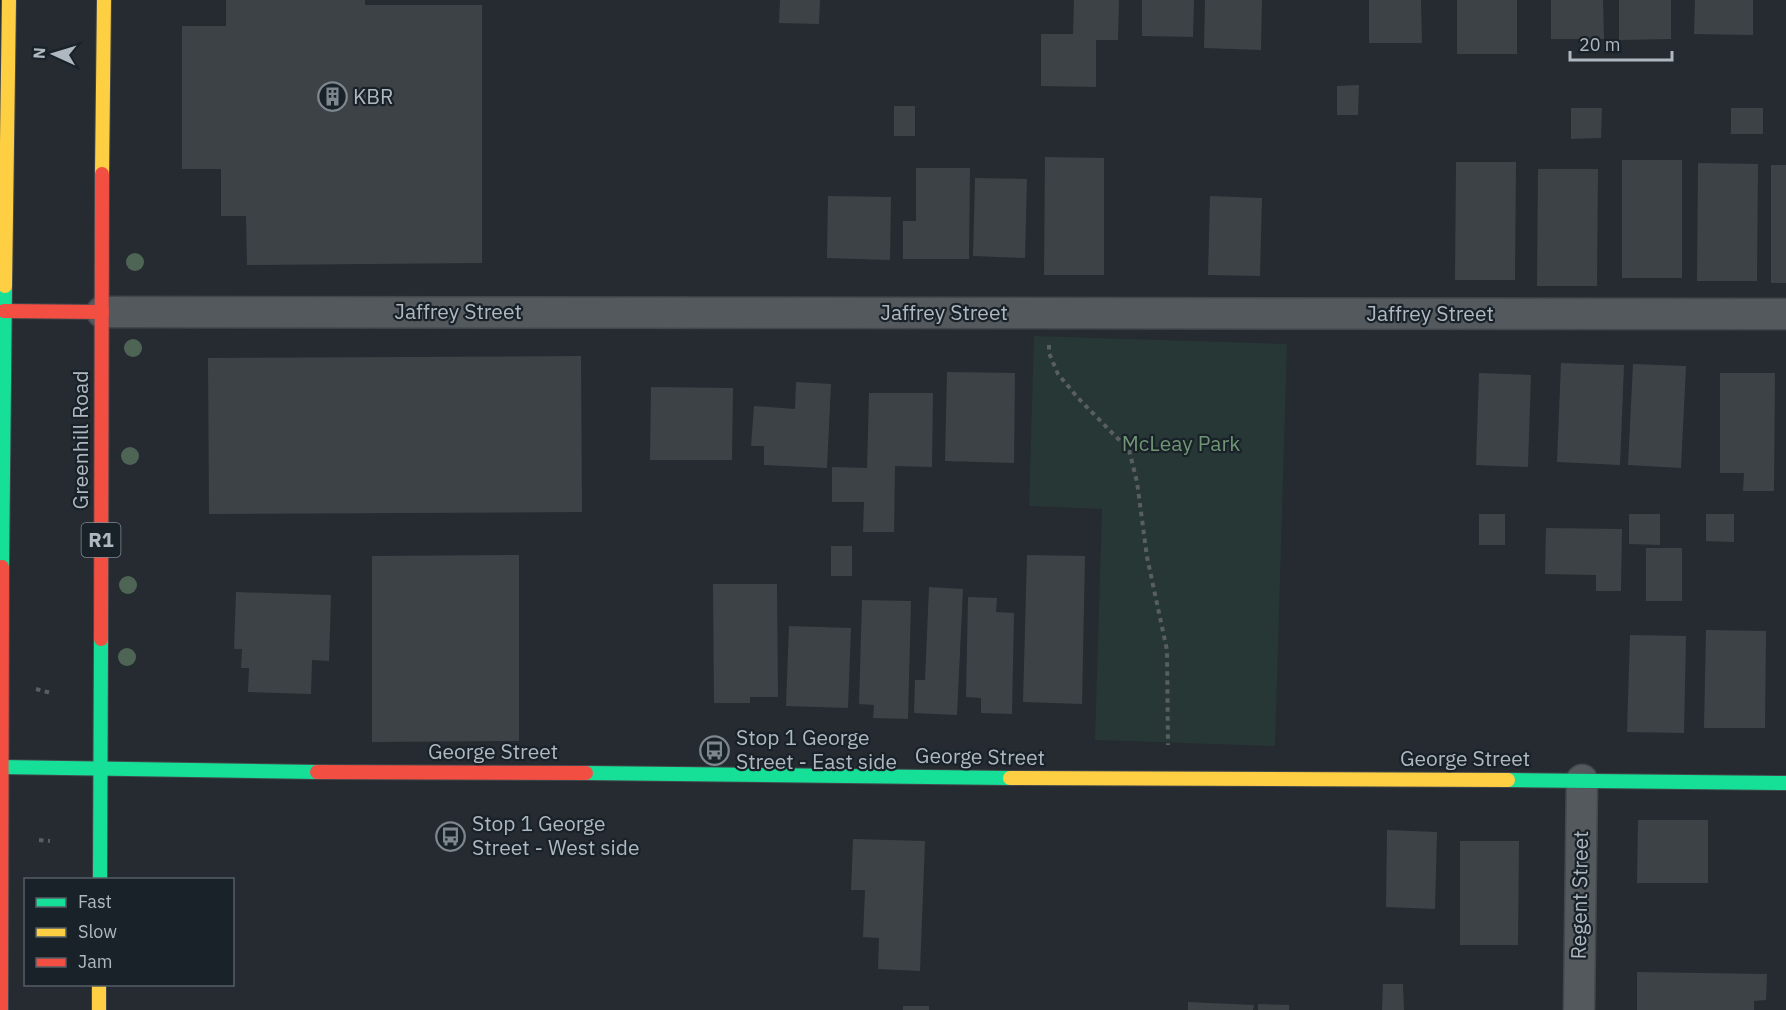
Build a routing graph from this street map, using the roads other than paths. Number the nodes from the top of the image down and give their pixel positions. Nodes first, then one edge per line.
1 (9, 0) edge
2 (104, 0) edge
3 (4, 311) junction
4 (102, 312) junction
5 (1786, 314) edge
6 (1, 767) edge
7 (101, 768) junction
8 (1582, 780) junction
9 (1786, 783) edge
10 (100, 878) edge
11 (1, 941) edge
12 (99, 986) edge
13 (1, 1010) edge
14 (99, 1010) edge
15 (1579, 1010) edge

1 - 3 main road
2 - 4 main road, Greenhill Road / R1
3 - 4 main road
3 - 6 main road
4 - 5 street, Jaffrey Street
4 - 7 main road, Greenhill Road / R1
6 - 7 main road, George Street
6 - 11 main road
7 - 8 main road, George Street
7 - 10 main road, Greenhill Road / R1
8 - 9 main road, George Street
8 - 15 street, Regent Street
11 - 13 main road
12 - 14 main road

